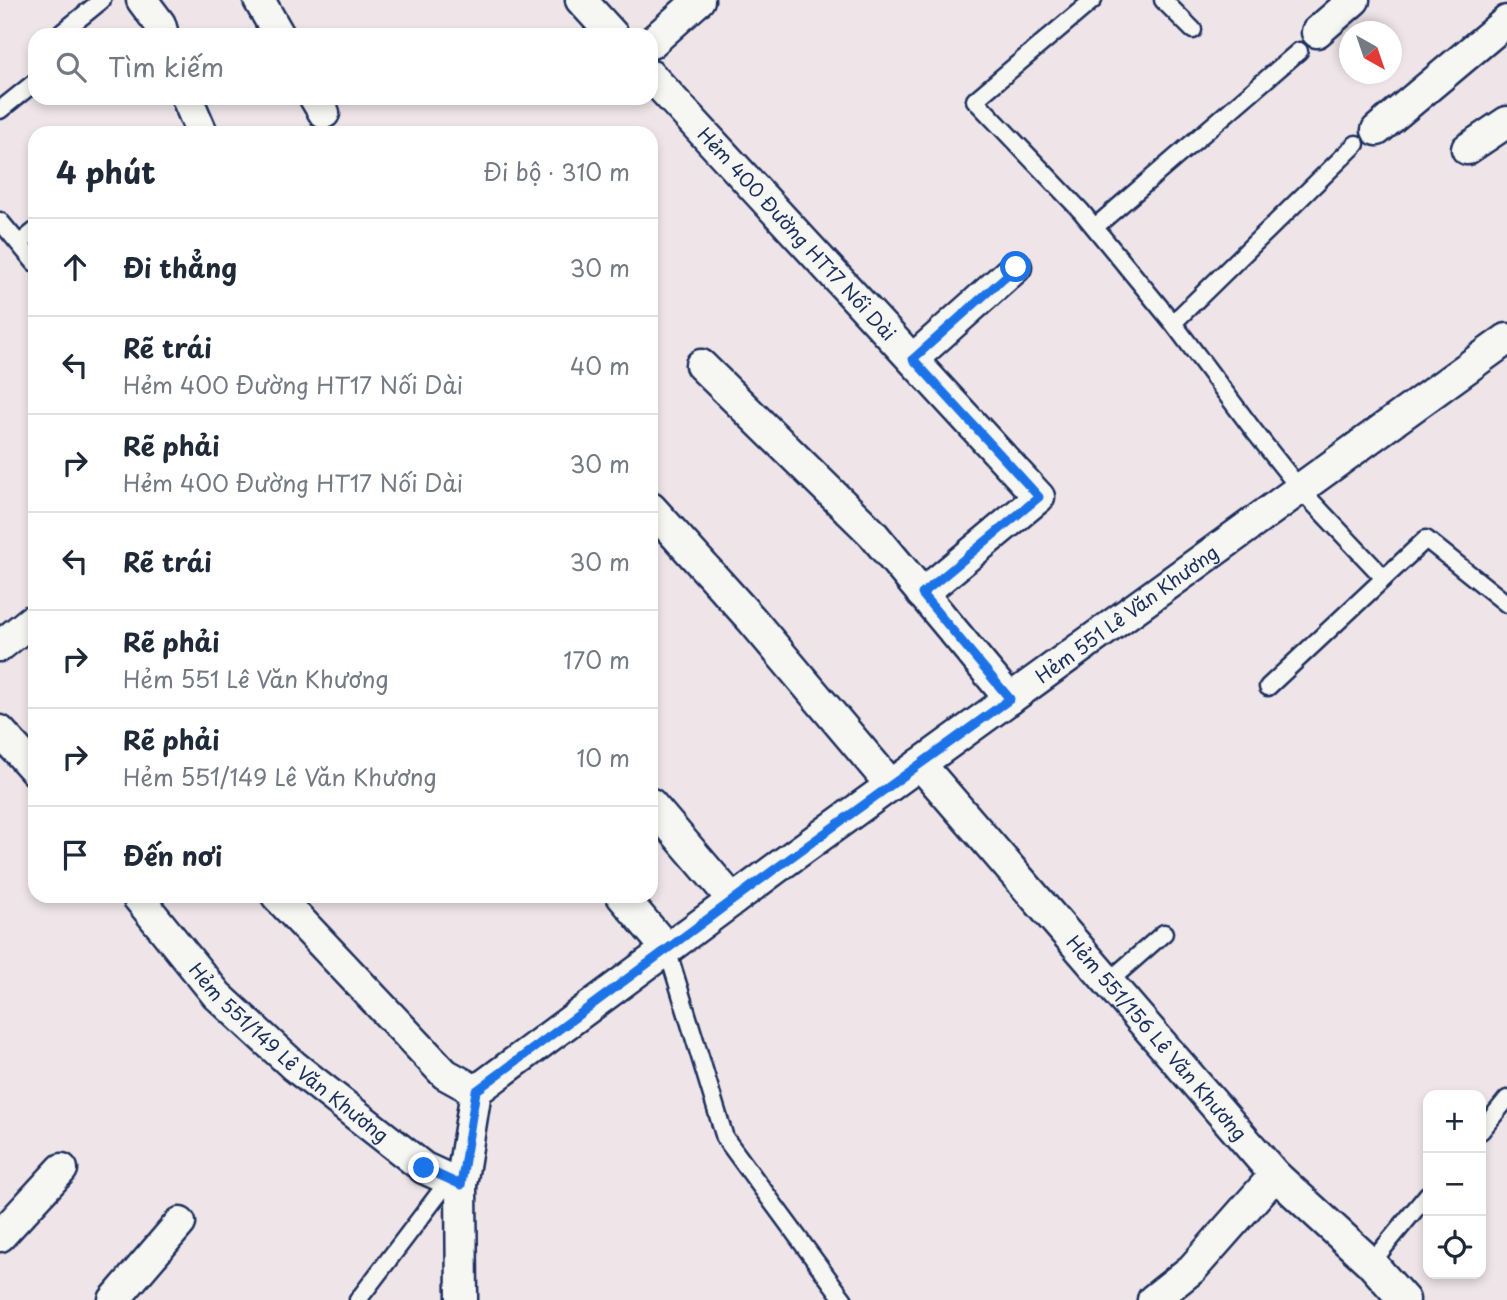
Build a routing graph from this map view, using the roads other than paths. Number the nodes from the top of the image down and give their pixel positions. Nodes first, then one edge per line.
1 (102, 0) edge
2 (142, 0) edge
3 (259, 0) edge
4 (581, 0) edge
5 (699, 0) edge
6 (1093, 0) edge
7 (1163, 0) edge
8 (1354, 0) edge
9 (1507, 21) edge
10 (68, 28) edge
11 (161, 28) edge
12 (275, 28) edge
13 (607, 28) edge
14 (1193, 30) dead end
15 (658, 37) edge
16 (1308, 42) joint
17 (658, 84) edge
18 (28, 88) edge
19 (190, 105) edge
20 (0, 110) edge
21 (1507, 122) edge
22 (199, 126) edge
23 (1366, 137) joint
24 (1467, 149) dead end
25 (0, 221) edge
26 (1095, 227) junction
27 (28, 237) edge
28 (19, 244) junction
29 (28, 255) edge
30 (1016, 267) dead end
31 (1173, 324) junction
32 (1507, 339) edge
33 (913, 359) junction
34 (701, 365) dead end
35 (1300, 489) junction
36 (658, 516) edge
37 (1384, 578) junction
38 (922, 594) junction
39 (1507, 604) edge
40 (28, 626) edge
41 (0, 646) edge
42 (1268, 687) dead end
43 (1010, 699) junction
44 (0, 731) edge
45 (28, 762) edge
46 (920, 764) junction
47 (891, 785) junction
48 (658, 812) edge
49 (733, 900) junction
50 (143, 903) edge
51 (284, 903) edge
52 (628, 903) edge
53 (1164, 933) dead end
54 (667, 949) junction
55 (1108, 982) junction
56 (476, 1091) junction
57 (1507, 1099) edge
58 (1486, 1124) edge
59 (62, 1169) dead end
60 (1275, 1174) junction
61 (456, 1182) junction
62 (1423, 1200) edge
63 (180, 1223) dead end
64 (0, 1237) edge
65 (1371, 1263) junction
66 (114, 1300) edge
67 (358, 1300) edge
68 (462, 1300) edge
69 (844, 1300) edge
70 (1153, 1300) edge
71 (1404, 1300) edge

1 - 10 lane
2 - 11 street
3 - 12 street
4 - 13 street
5 - 15 street
6 - 26 lane
7 - 14 lane
8 - 16 street
9 - 23 street
16 - 26 lane
17 - 33 street, Hẻm 400 Đường HT17 Nối Dài
18 - 20 lane
19 - 22 street
21 - 24 street
23 - 31 lane
25 - 28 lane
26 - 31 lane
27 - 28 lane
28 - 29 lane
30 - 33 street
31 - 35 lane
32 - 35 street, Hẻm 551 Lê Văn Khương
33 - 38 street, Hẻm 400 Đường HT17 Nối Dài
34 - 38 street
35 - 37 lane
35 - 43 street, Hẻm 551 Lê Văn Khương
36 - 47 street
37 - 39 lane
37 - 42 lane
38 - 43 street
40 - 41 street
43 - 46 street, Hẻm 551 Lê Văn Khương
44 - 45 street
46 - 47 street, Hẻm 551 Lê Văn Khương
46 - 55 street, Hẻm 551/156 Lê Văn Khương
47 - 49 street, Hẻm 551 Lê Văn Khương
48 - 49 street
49 - 54 street, Hẻm 551 Lê Văn Khương
50 - 61 street, Hẻm 551/149 Lê Văn Khương
51 - 56 street
52 - 54 street
53 - 55 lane
54 - 56 street, Hẻm 551 Lê Văn Khương
54 - 69 lane
55 - 60 street, Hẻm 551/156 Lê Văn Khương
56 - 61 street
57 - 58 lane
59 - 64 street
60 - 65 street, Hẻm 551/156 Lê Văn Khương
60 - 70 street
61 - 67 lane
61 - 68 street
62 - 65 lane
63 - 66 street
65 - 71 street, Hẻm 551/156 Lê Văn Khương

